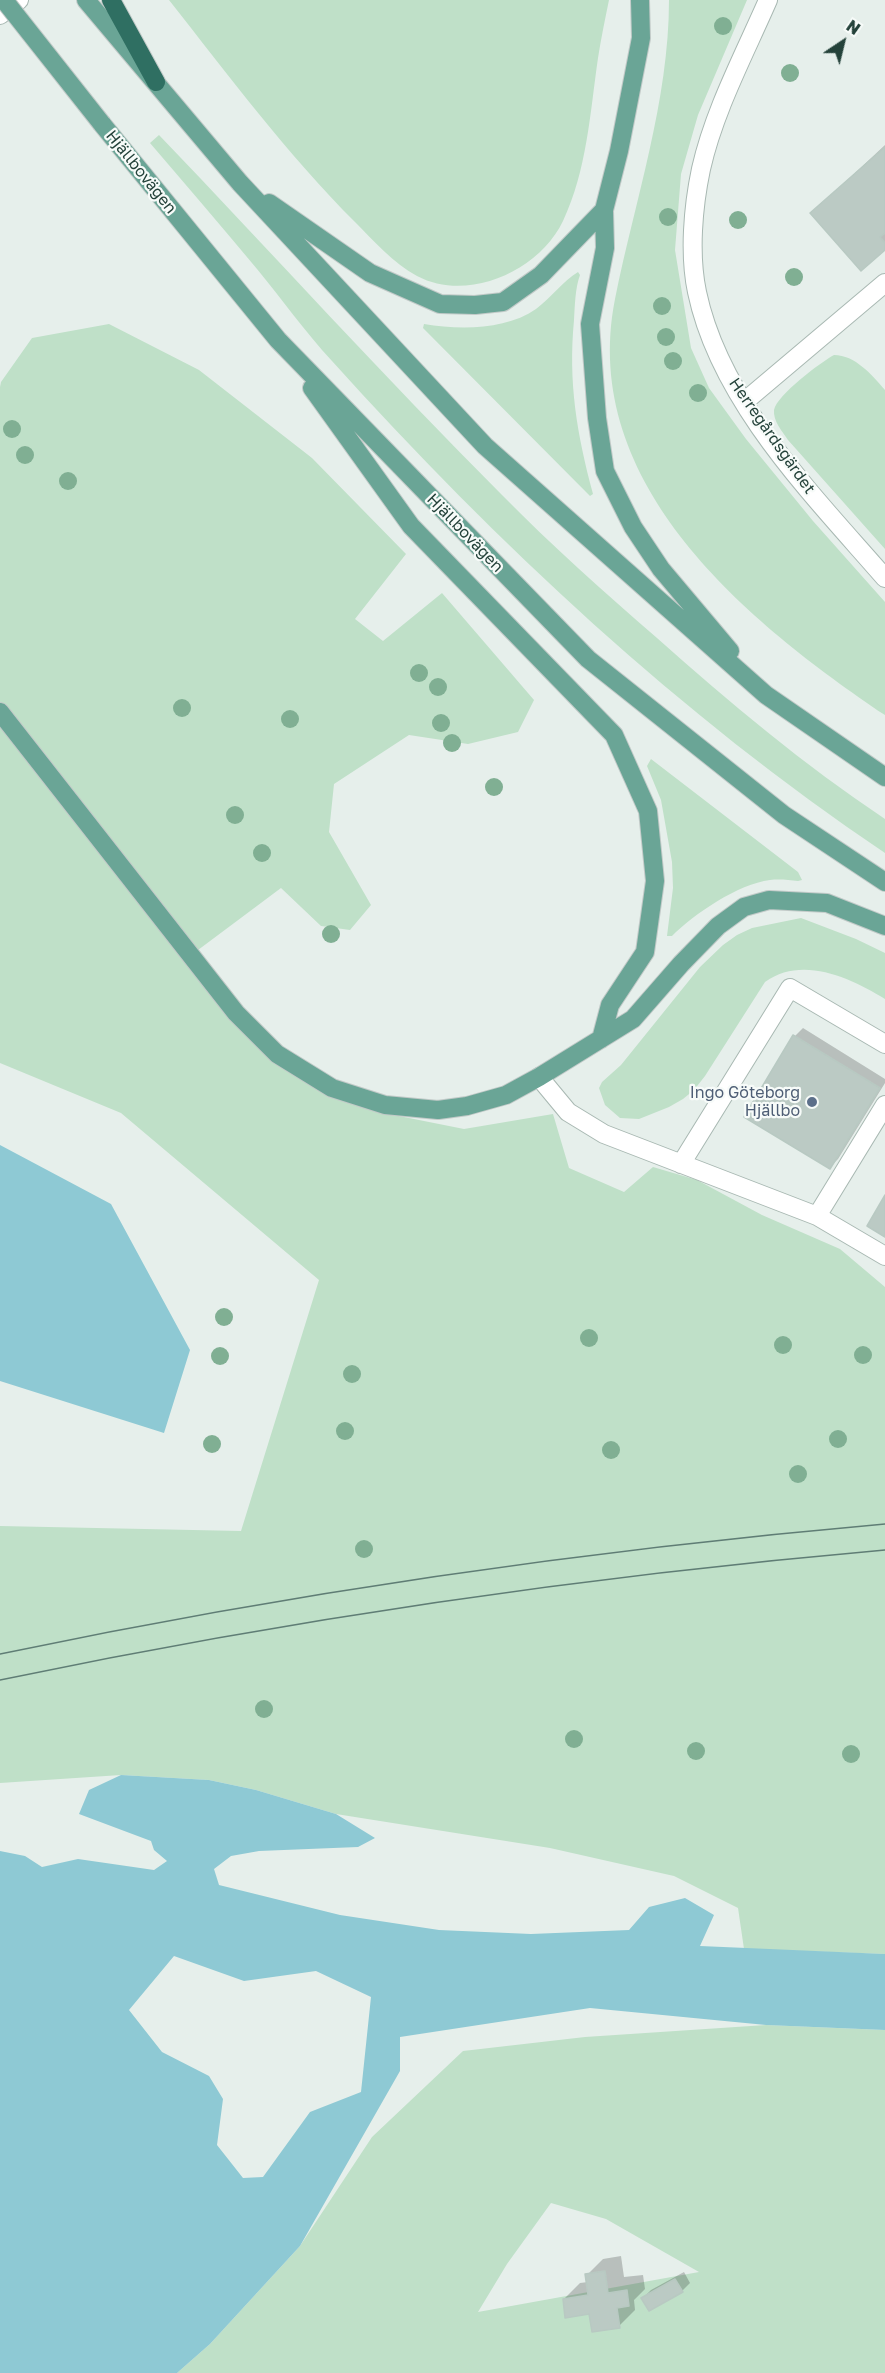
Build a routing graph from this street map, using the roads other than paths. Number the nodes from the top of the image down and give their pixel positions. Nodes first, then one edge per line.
1 (4, 0) edge
2 (19, 0) edge
3 (86, 0) edge
4 (111, 0) edge
5 (640, 0) edge
6 (768, 0) edge
7 (0, 15) edge
8 (156, 82) junction
9 (240, 183) junction
10 (604, 210) junction
11 (885, 283) edge
12 (278, 340) junction
13 (744, 402) junction
14 (885, 578) edge
15 (766, 695) junction
16 (0, 712) edge
17 (885, 777) edge
18 (885, 882) edge
19 (885, 926) edge
20 (601, 1039) junction
21 (885, 1044) edge
22 (539, 1077) junction
23 (885, 1105) edge
24 (681, 1164) junction
25 (817, 1216) junction
26 (885, 1256) edge

1 - 12 main road, Hjällbovägen, bridge
2 - 7 street
3 - 8 main road
4 - 8 highway
5 - 10 main road
6 - 13 street, Herregårdsgärdet
8 - 9 main road
9 - 10 main road
9 - 15 main road
10 - 15 main road
11 - 13 street
12 - 18 main road, Hjällbovägen
12 - 20 main road
13 - 14 street, Herregårdsgärdet
15 - 17 main road
16 - 22 main road
19 - 20 main road
20 - 22 main road
21 - 24 street
22 - 24 street
23 - 25 street
24 - 25 street
25 - 26 street

